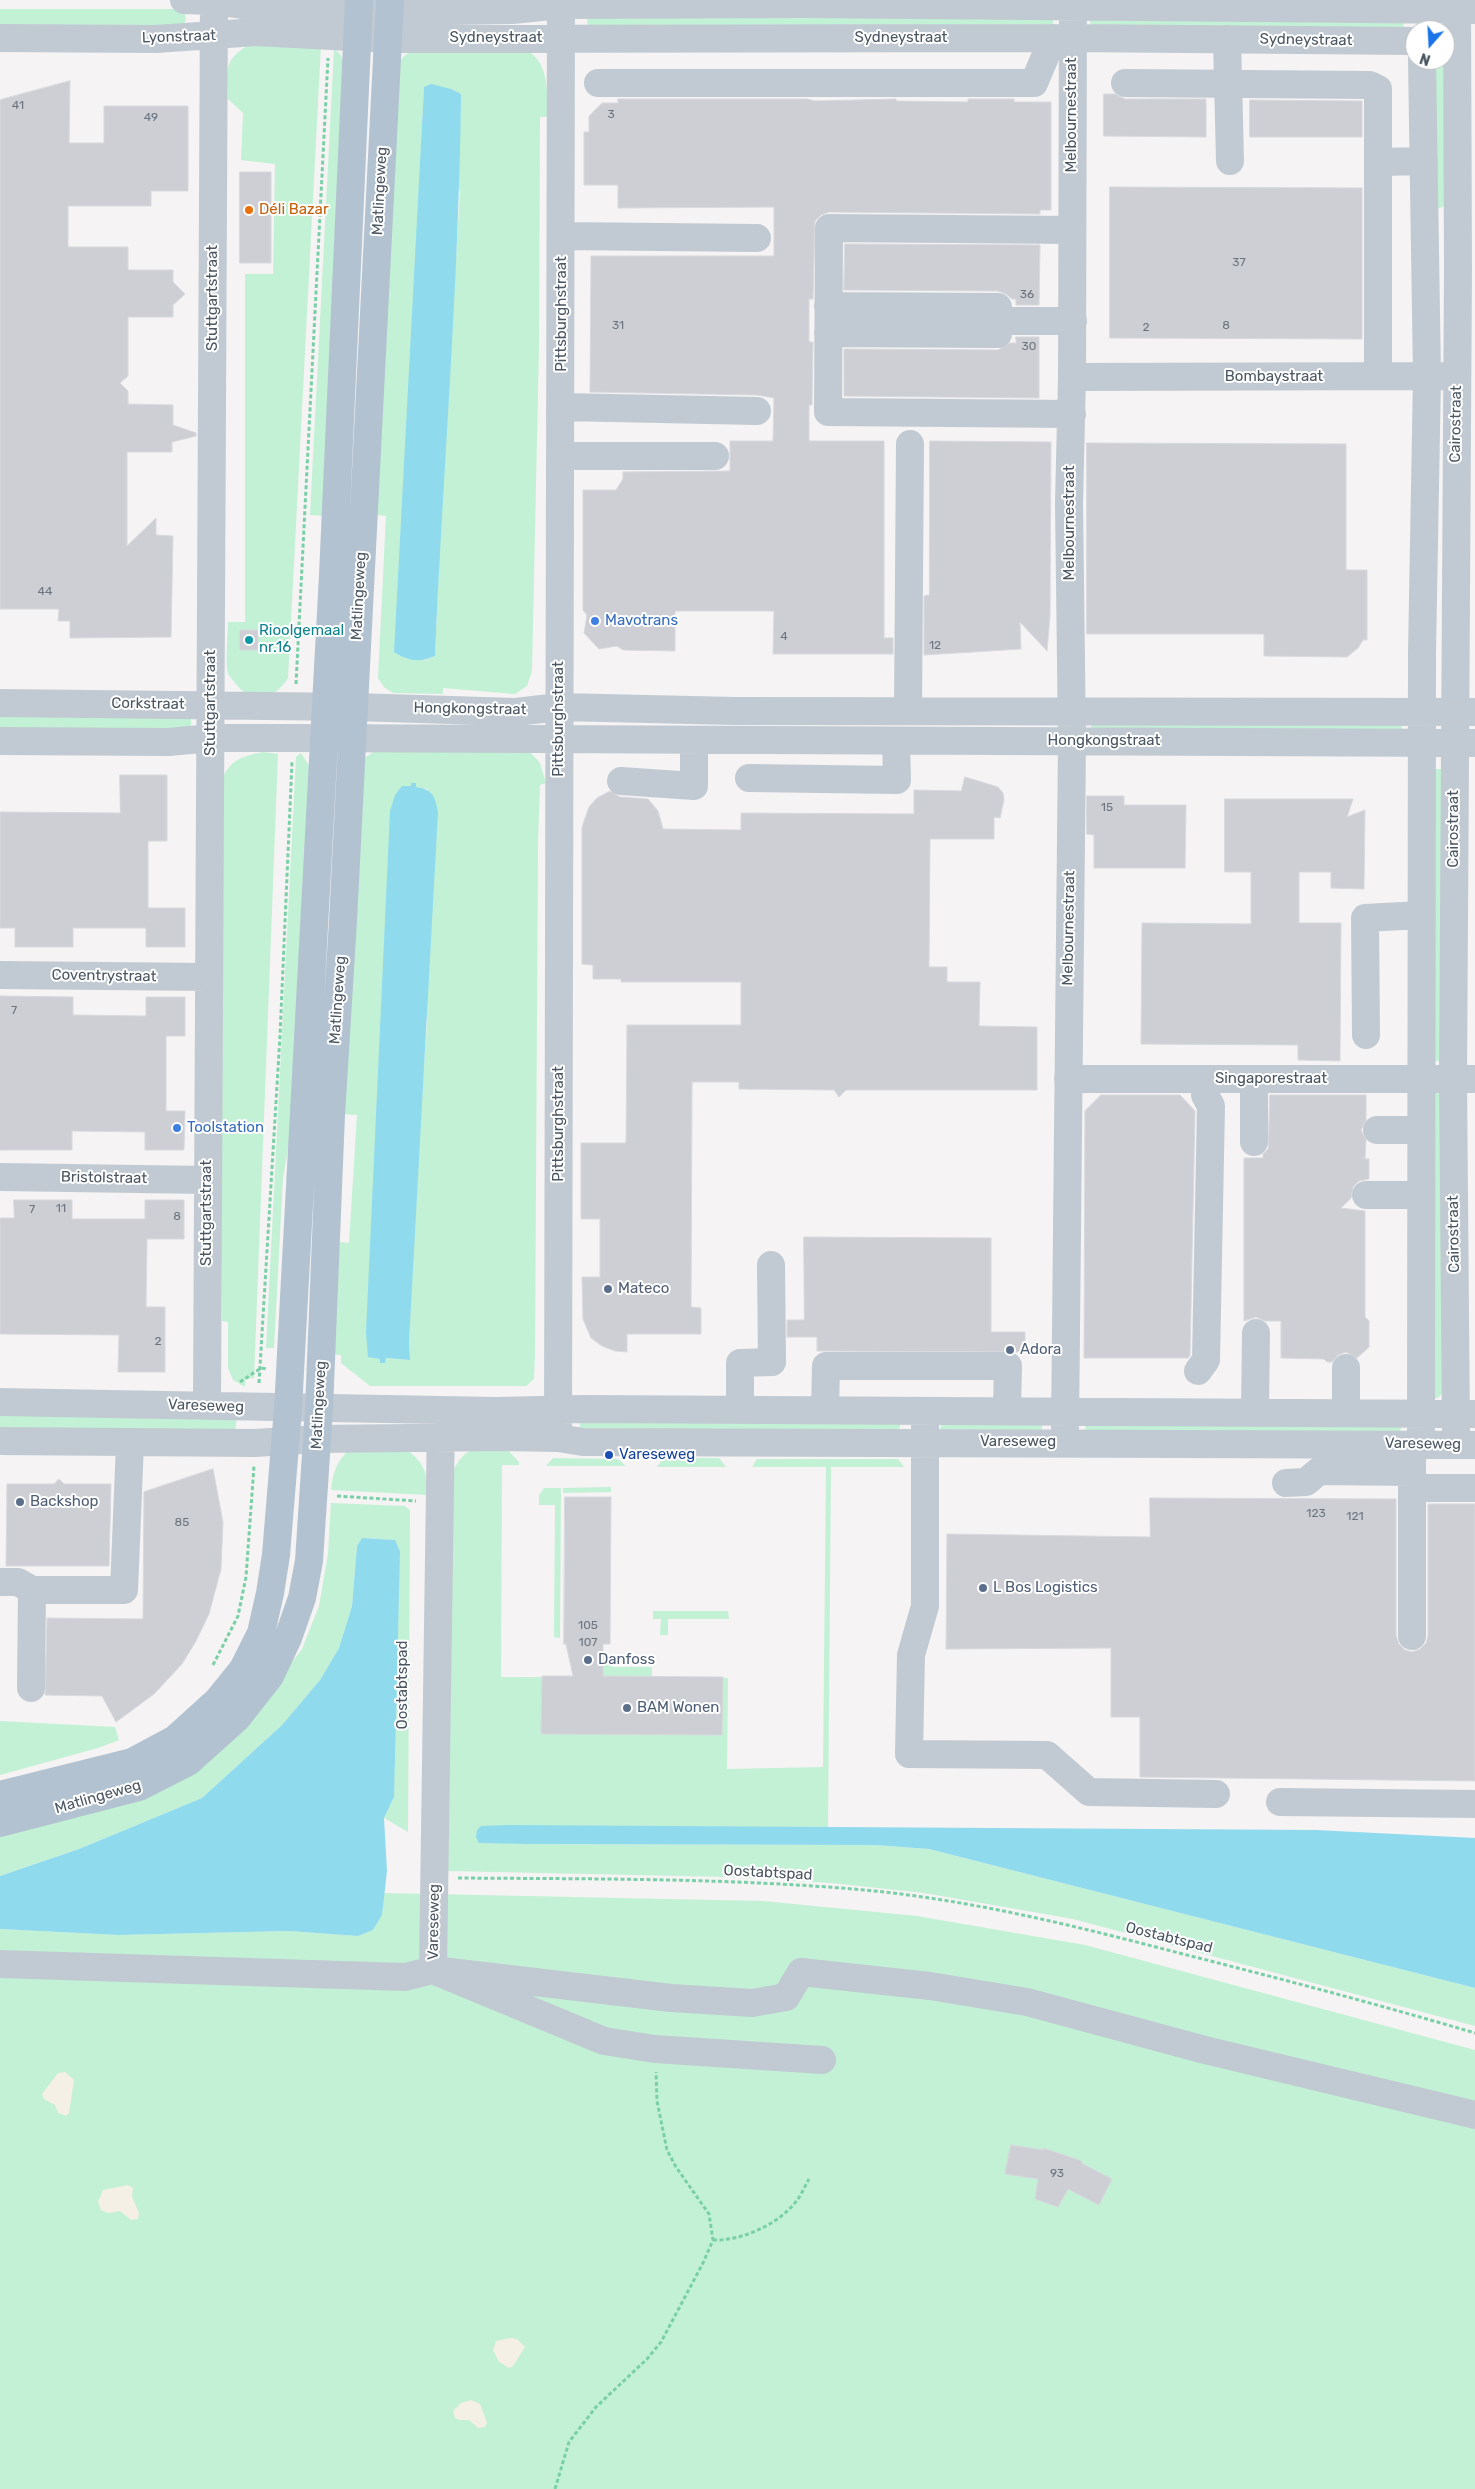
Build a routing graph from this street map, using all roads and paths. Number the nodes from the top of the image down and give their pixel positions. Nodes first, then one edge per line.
1 (184, 0) edge
2 (214, 0) edge
3 (561, 2) edge
4 (690, 2) edge
5 (805, 2) edge
6 (915, 2) edge
7 (1073, 2) edge
8 (1204, 3) edge
9 (1290, 4) edge
10 (390, 6) edge
11 (1463, 6) edge
12 (1423, 13) edge
13 (358, 16) edge
14 (214, 36) junction
15 (329, 37) junction
16 (0, 38) edge
17 (388, 38) junction
18 (562, 38) junction
19 (1063, 38) junction
20 (1227, 39) junction
21 (1405, 41) edge
22 (1459, 42) edge
23 (1422, 70) edge
24 (1228, 82) junction
25 (1125, 83) dead end
26 (598, 84) dead end
27 (1230, 161) dead end
28 (1424, 161) junction
29 (1379, 162) junction
30 (1458, 213) junction
31 (1425, 223) junction
32 (1072, 230) junction
33 (562, 236) junction
34 (757, 238) dead end
35 (828, 306) junction
36 (998, 321) junction
37 (1072, 321) junction
38 (828, 333) junction
39 (1378, 376) junction
40 (1427, 376) junction
41 (1466, 376) edge
42 (1072, 378) junction
43 (562, 407) junction
44 (757, 411) dead end
45 (1072, 414) junction
46 (910, 444) dead end
47 (562, 456) junction
48 (715, 456) dead end
49 (1465, 457) edge
50 (0, 704) edge
51 (212, 706) junction
52 (295, 706) junction
53 (325, 707) junction
54 (354, 707) junction
55 (559, 707) junction
56 (908, 710) junction
57 (1072, 710) junction
58 (735, 711) junction
59 (1422, 712) junction
60 (1465, 712) edge
61 (211, 738) junction
62 (293, 738) junction
63 (324, 739) junction
64 (352, 739) junction
65 (560, 739) junction
66 (694, 740) junction
67 (734, 740) junction
68 (896, 740) junction
69 (0, 741) edge
70 (1072, 741) junction
71 (1422, 742) junction
72 (1464, 743) edge
73 (749, 778) dead end
74 (621, 781) dead end
75 (1421, 914) junction
76 (0, 975) edge
77 (209, 977) junction
78 (1366, 1035) dead end
79 (1068, 1078) junction
80 (1205, 1079) junction
81 (1254, 1079) junction
82 (1420, 1079) junction
83 (1464, 1079) edge
84 (1377, 1130) dead end
85 (1420, 1130) junction
86 (1254, 1142) dead end
87 (0, 1177) edge
88 (207, 1180) junction
89 (1420, 1195) junction
90 (1366, 1196) dead end
91 (771, 1265) dead end
92 (1256, 1333) dead end
93 (1346, 1368) dead end
94 (1198, 1371) dead end
95 (0, 1402) edge
96 (207, 1405) junction
97 (257, 1408) junction
98 (288, 1409) junction
99 (319, 1409) junction
100 (740, 1409) junction
101 (442, 1410) junction
102 (824, 1410) junction
103 (924, 1410) junction
104 (1007, 1410) junction
105 (558, 1411) junction
106 (1065, 1411) junction
107 (1255, 1412) junction
108 (1346, 1412) junction
109 (1421, 1413) junction
110 (1466, 1414) edge
111 (441, 1437) junction
112 (317, 1438) junction
113 (558, 1438) junction
114 (0, 1441) edge
115 (285, 1441) junction
116 (925, 1442) junction
117 (1065, 1442) junction
118 (130, 1443) junction
119 (255, 1444) junction
120 (1416, 1444) junction
121 (1466, 1445) edge
122 (1412, 1480) junction
123 (1286, 1483) dead end
124 (1475, 1488) edge
125 (252, 1491) junction
126 (282, 1492) junction
127 (314, 1494) junction
128 (428, 1500) junction
129 (415, 1510) dead end
130 (0, 1582) edge
131 (32, 1590) junction
132 (1412, 1636) dead end
133 (209, 1671) dead end
134 (31, 1688) dead end
135 (1216, 1794) dead end
136 (0, 1795) edge
137 (1280, 1802) dead end
138 (1475, 1804) edge
139 (0, 1823) edge
140 (435, 1878) junction
141 (0, 1964) edge
142 (433, 1970) junction
143 (1475, 2032) edge
144 (655, 2049) junction
145 (822, 2060) dead end
146 (1475, 2115) edge
147 (809, 2179) dead end
148 (713, 2240) junction
149 (554, 2489) edge

1 - 2 street
2 - 13 street
2 - 14 street, Stuttgartstraat
3 - 4 street, Sydneystraat
3 - 10 street, Sydneystraat
3 - 18 street, Pittsburghstraat
4 - 5 street, Sydneystraat
5 - 6 street, Sydneystraat
6 - 7 street, Sydneystraat
7 - 8 street, Sydneystraat
7 - 19 street, Melbournestraat
8 - 9 street, Sydneystraat
9 - 12 street, Sydneystraat
10 - 13 street, Sydneystraat
10 - 17 main road, Matlingeweg
11 - 12 street, Sydneystraat
11 - 22 street, Cairostraat
13 - 15 street, Lyonstraat
13 - 17 street, Sydneystraat
13 - 53 main road, Matlingeweg
14 - 15 street, Lyonstraat
14 - 16 street, Lyonstraat
14 - 51 street, Stuttgartstraat
15 - 52 path
17 - 18 street, Sydneystraat
17 - 54 main road, Matlingeweg
18 - 19 street, Sydneystraat
18 - 33 street, Pittsburghstraat
19 - 20 street, Sydneystraat
19 - 26 street
19 - 32 street, Melbournestraat
20 - 21 street, Sydneystraat
20 - 24 street
22 - 30 street, Cairostraat
23 - 28 street, Cairostraat
24 - 25 street
24 - 27 street
24 - 29 street
28 - 29 street
28 - 31 street, Cairostraat
29 - 39 street
30 - 31 street
30 - 41 street, Cairostraat
31 - 40 street, Cairostraat
32 - 35 street
32 - 37 street, Melbournestraat
33 - 34 street
33 - 43 street, Pittsburghstraat
35 - 36 street
35 - 38 street
36 - 37 street
36 - 38 street
37 - 42 street, Melbournestraat
38 - 45 street
39 - 40 street, Bombaystraat
39 - 42 street, Bombaystraat
40 - 41 street, Bombaystraat
40 - 59 street, Cairostraat
41 - 49 street, Cairostraat
42 - 45 street, Melbournestraat
43 - 44 street
43 - 47 street, Pittsburghstraat
45 - 57 street, Melbournestraat
46 - 56 street
47 - 48 street
47 - 55 street, Pittsburghstraat
49 - 60 street, Cairostraat
50 - 51 street, Corkstraat
51 - 52 street, Corkstraat
51 - 61 street, Stuttgartstraat
52 - 53 street, Corkstraat
53 - 54 street, Hongkongstraat
53 - 63 main road, Matlingeweg
54 - 55 street, Hongkongstraat
54 - 64 main road, Matlingeweg
55 - 58 street, Hongkongstraat
55 - 65 street, Pittsburghstraat
56 - 57 street, Hongkongstraat
56 - 58 street, Hongkongstraat
57 - 59 street, Hongkongstraat
57 - 70 street, Melbournestraat
58 - 67 street
59 - 60 street, Hongkongstraat
59 - 71 street, Cairostraat
60 - 72 street, Cairostraat
61 - 62 street
61 - 69 street
61 - 77 street, Stuttgartstraat
62 - 63 street
62 - 97 path
63 - 64 street, Hongkongstraat
63 - 98 main road, Matlingeweg
64 - 65 street, Hongkongstraat
64 - 99 main road, Matlingeweg
65 - 66 street, Hongkongstraat
65 - 105 street, Pittsburghstraat
66 - 67 street, Hongkongstraat
66 - 74 street
67 - 68 street, Hongkongstraat
68 - 70 street, Hongkongstraat
68 - 73 street
70 - 71 street, Hongkongstraat
70 - 79 street, Melbournestraat
71 - 72 street, Hongkongstraat
71 - 75 street, Cairostraat
72 - 83 street, Cairostraat
75 - 78 street
75 - 82 street, Cairostraat
76 - 77 street, Coventrystraat
77 - 88 street, Stuttgartstraat
79 - 80 street, Singaporestraat
79 - 106 street, Melbournestraat
80 - 81 street, Singaporestraat
80 - 94 street
81 - 82 street, Singaporestraat
81 - 86 street
82 - 83 street, Singaporestraat
82 - 85 street, Cairostraat
83 - 110 street, Cairostraat
84 - 85 street
85 - 89 street, Cairostraat
87 - 88 street, Bristolstraat
88 - 96 street, Stuttgartstraat
89 - 90 street
89 - 109 street, Cairostraat
91 - 100 street
92 - 107 street
93 - 108 street
95 - 96 street, Vareseweg
96 - 97 street, Vareseweg
97 - 98 street, Vareseweg
98 - 99 street, Vareseweg
98 - 115 main road, Matlingeweg
99 - 101 street, Vareseweg
99 - 112 main road, Matlingeweg
100 - 102 street, Vareseweg
100 - 105 street, Vareseweg
101 - 105 street, Vareseweg
101 - 111 street, Vareseweg
102 - 103 street, Vareseweg
102 - 104 street
103 - 104 street, Vareseweg
103 - 116 street
104 - 106 street, Vareseweg
105 - 113 street, Pittsburghstraat
106 - 107 street, Vareseweg
106 - 117 street, Melbournestraat
107 - 108 street, Vareseweg
108 - 109 street, Vareseweg
109 - 110 street, Vareseweg
109 - 120 street, Cairostraat
110 - 121 street, Cairostraat
111 - 112 street, Vareseweg
111 - 113 street, Vareseweg
111 - 128 street, Vareseweg
112 - 115 street, Vareseweg
112 - 127 main road, Matlingeweg
113 - 116 street, Vareseweg
114 - 118 street, Vareseweg
115 - 119 street, Vareseweg
115 - 126 main road, Matlingeweg
116 - 117 street, Vareseweg
116 - 135 street
117 - 120 street, Vareseweg
118 - 119 street, Vareseweg
118 - 131 street
119 - 125 path
120 - 121 street, Vareseweg
120 - 122 street, Cairostraat
122 - 123 street
122 - 124 street
122 - 132 street, Cairostraat
125 - 126 path
125 - 133 path
126 - 136 main road, Matlingeweg
127 - 128 path
127 - 139 main road, Matlingeweg
128 - 129 path
128 - 140 street, Vareseweg
130 - 131 street
131 - 134 street
137 - 138 street
140 - 142 street, Vareseweg
140 - 143 path, Oostabtspad
141 - 142 street
142 - 144 street, Vareseweg
142 - 146 street
144 - 145 street, Vareseweg
144 - 148 path
147 - 148 path
148 - 149 path

